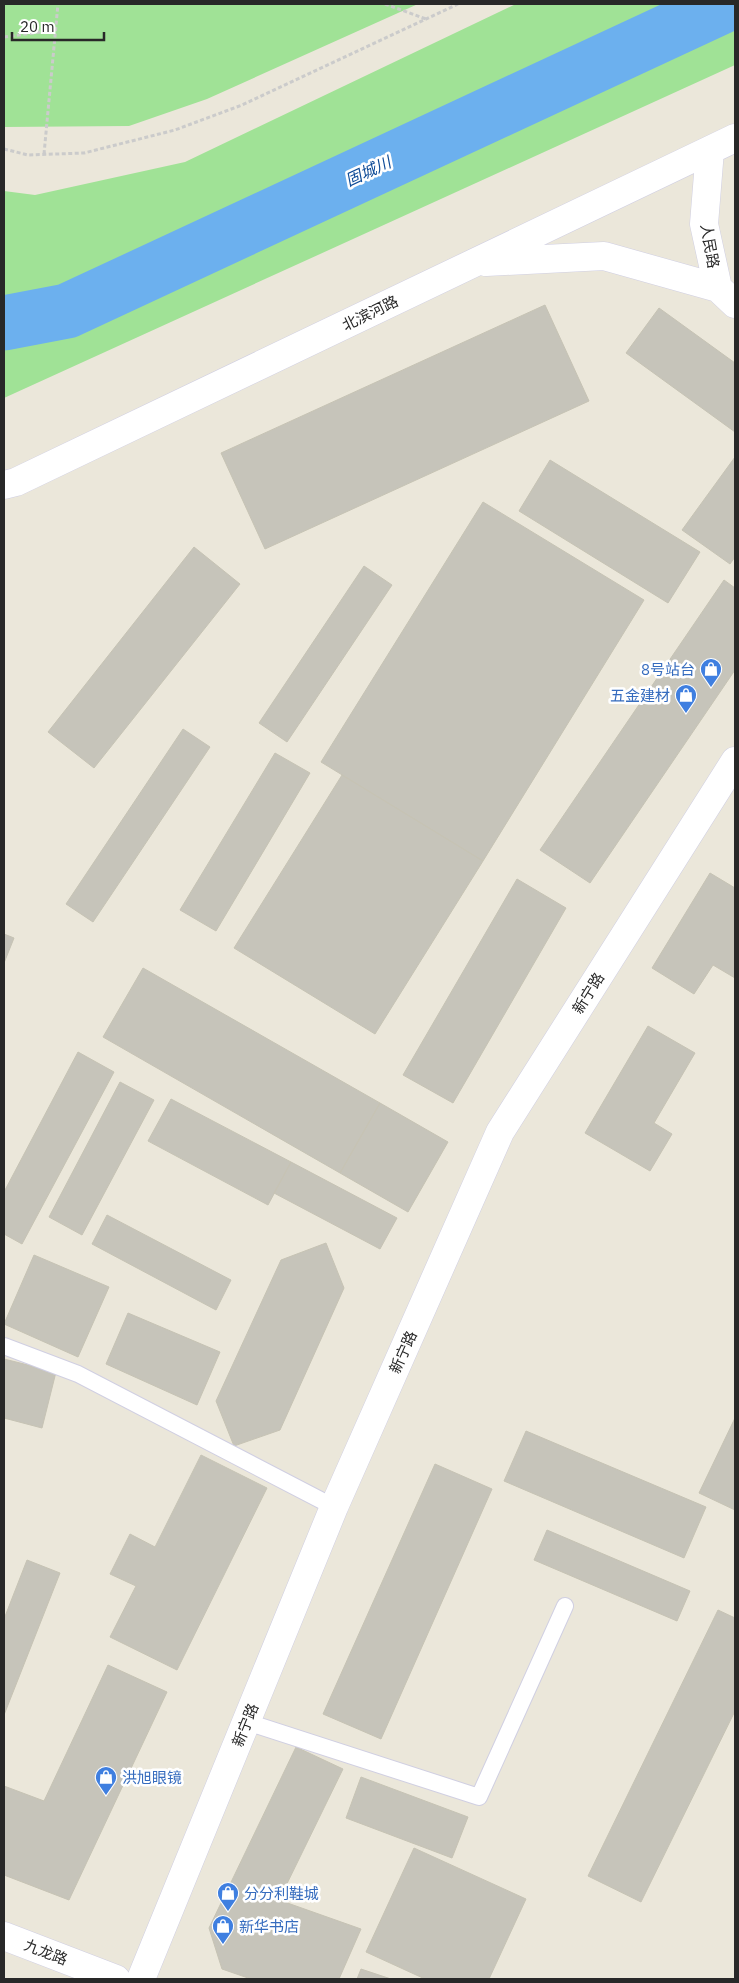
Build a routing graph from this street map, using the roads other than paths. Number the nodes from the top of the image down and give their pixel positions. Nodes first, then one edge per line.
1 (735, 138) edge
2 (710, 150) junction
3 (475, 262) junction
4 (727, 296) edge
5 (4, 485) edge
6 (735, 761) edge
7 (4, 1346) edge
8 (334, 1507) junction
9 (565, 1606) dead end
10 (246, 1722) junction
11 (4, 1936) edge
12 (116, 1979) edge
13 (141, 1979) edge

1 - 2 street, 北滨河路
2 - 3 street, 北滨河路
2 - 4 street, 人民路
3 - 4 street
3 - 5 street, 北滨河路
6 - 8 street, 新宁路
7 - 8 lane
8 - 10 street, 新宁路
9 - 10 lane
10 - 13 street, 新宁路
11 - 12 street, 九龙路

